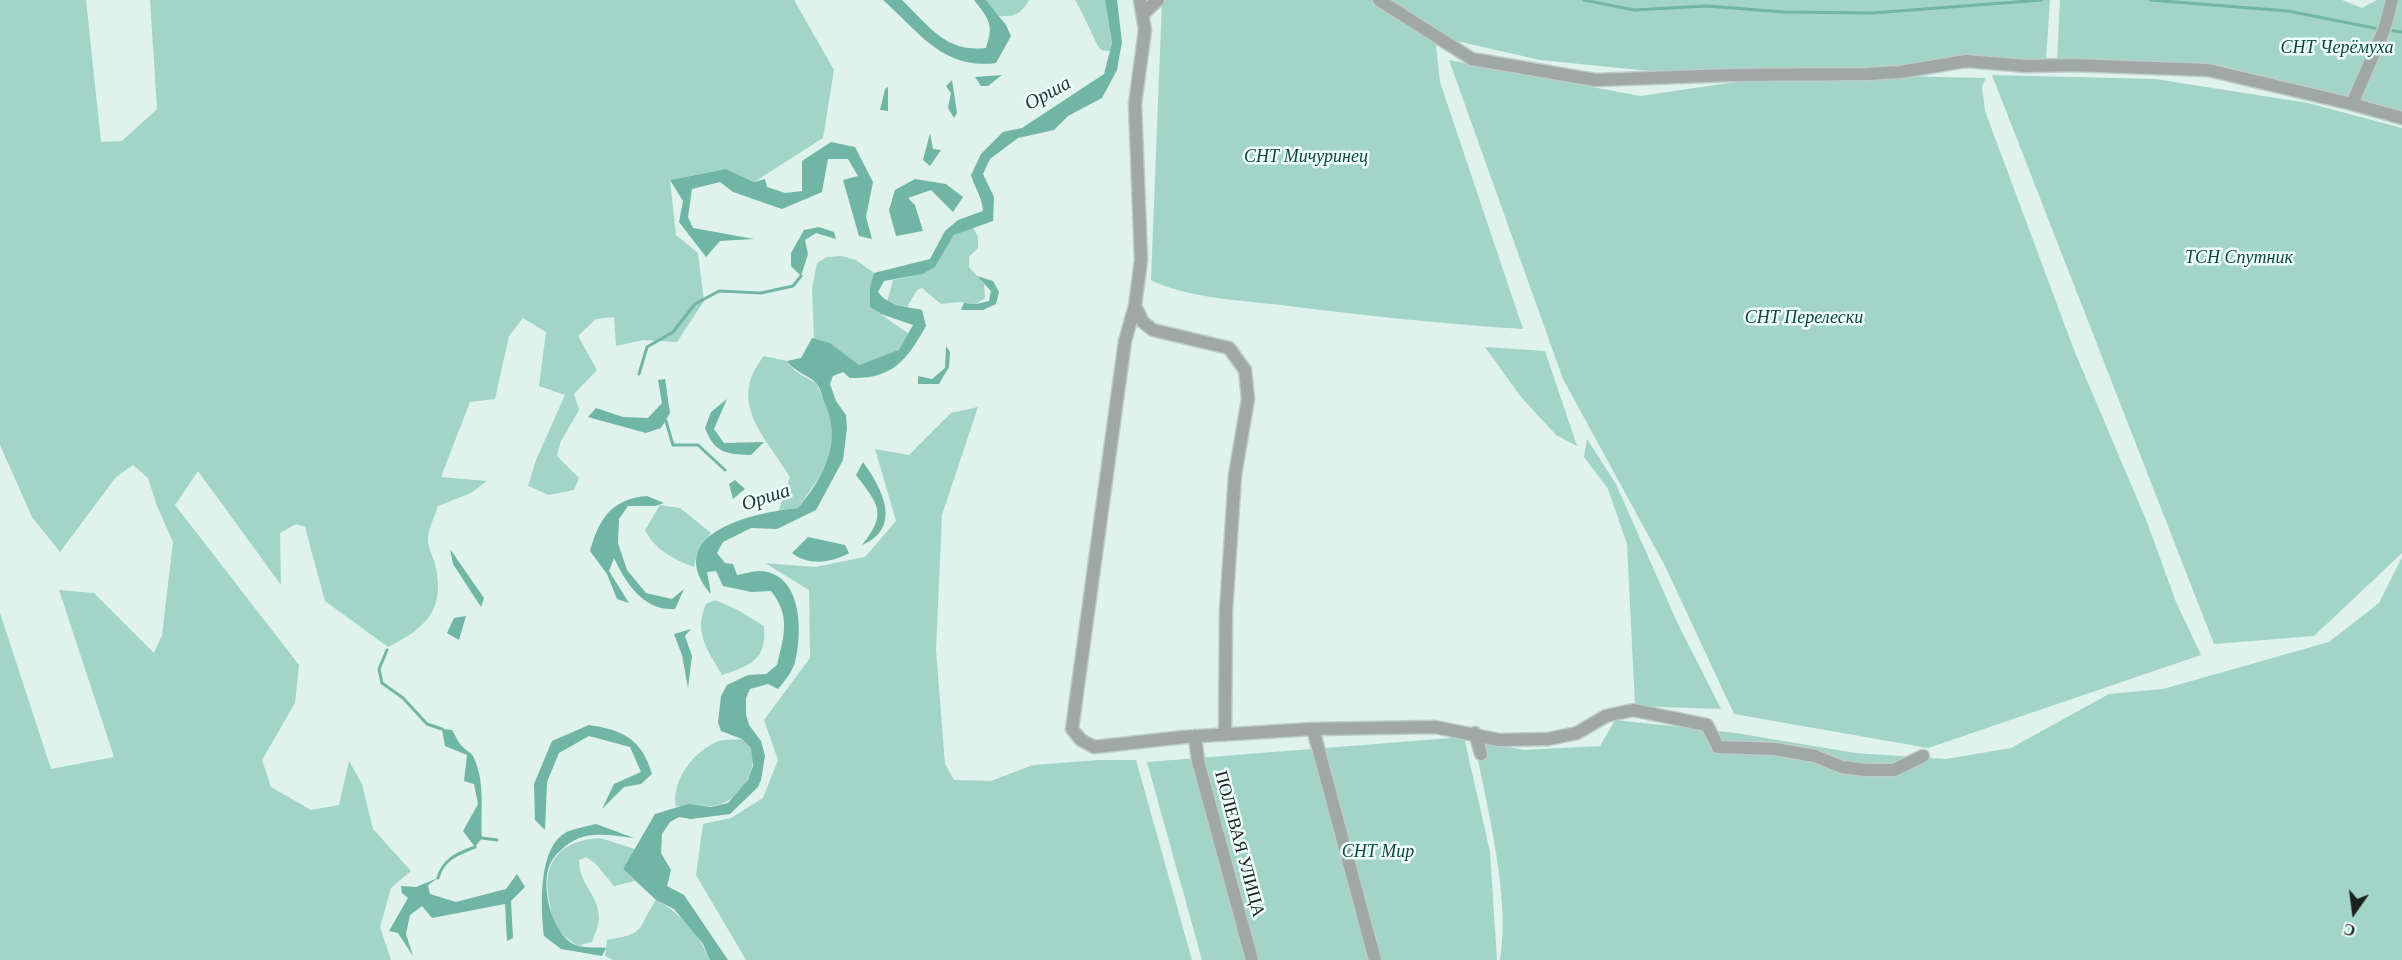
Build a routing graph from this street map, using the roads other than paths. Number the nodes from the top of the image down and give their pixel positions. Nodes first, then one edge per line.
1 (1140, 0) edge
2 (1158, 0) edge
3 (1379, 0) edge
4 (2392, 0) edge
5 (1144, 13) junction
6 (2352, 104) junction
7 (2402, 118) edge
8 (1135, 306) junction
9 (1313, 729) junction
10 (1475, 733) junction
11 (1225, 735) junction
12 (1195, 736) junction
13 (1481, 754) dead end
14 (1923, 756) dead end
15 (1252, 960) edge
16 (1375, 960) edge

1 - 5 street
2 - 5 street
3 - 6 street
4 - 6 street
5 - 8 street
6 - 7 street
8 - 11 street
8 - 12 street
9 - 10 street
9 - 11 street
9 - 16 street
10 - 13 street
10 - 14 street
11 - 12 street
12 - 15 street, ПОЛЕВАЯ УЛИЦА

